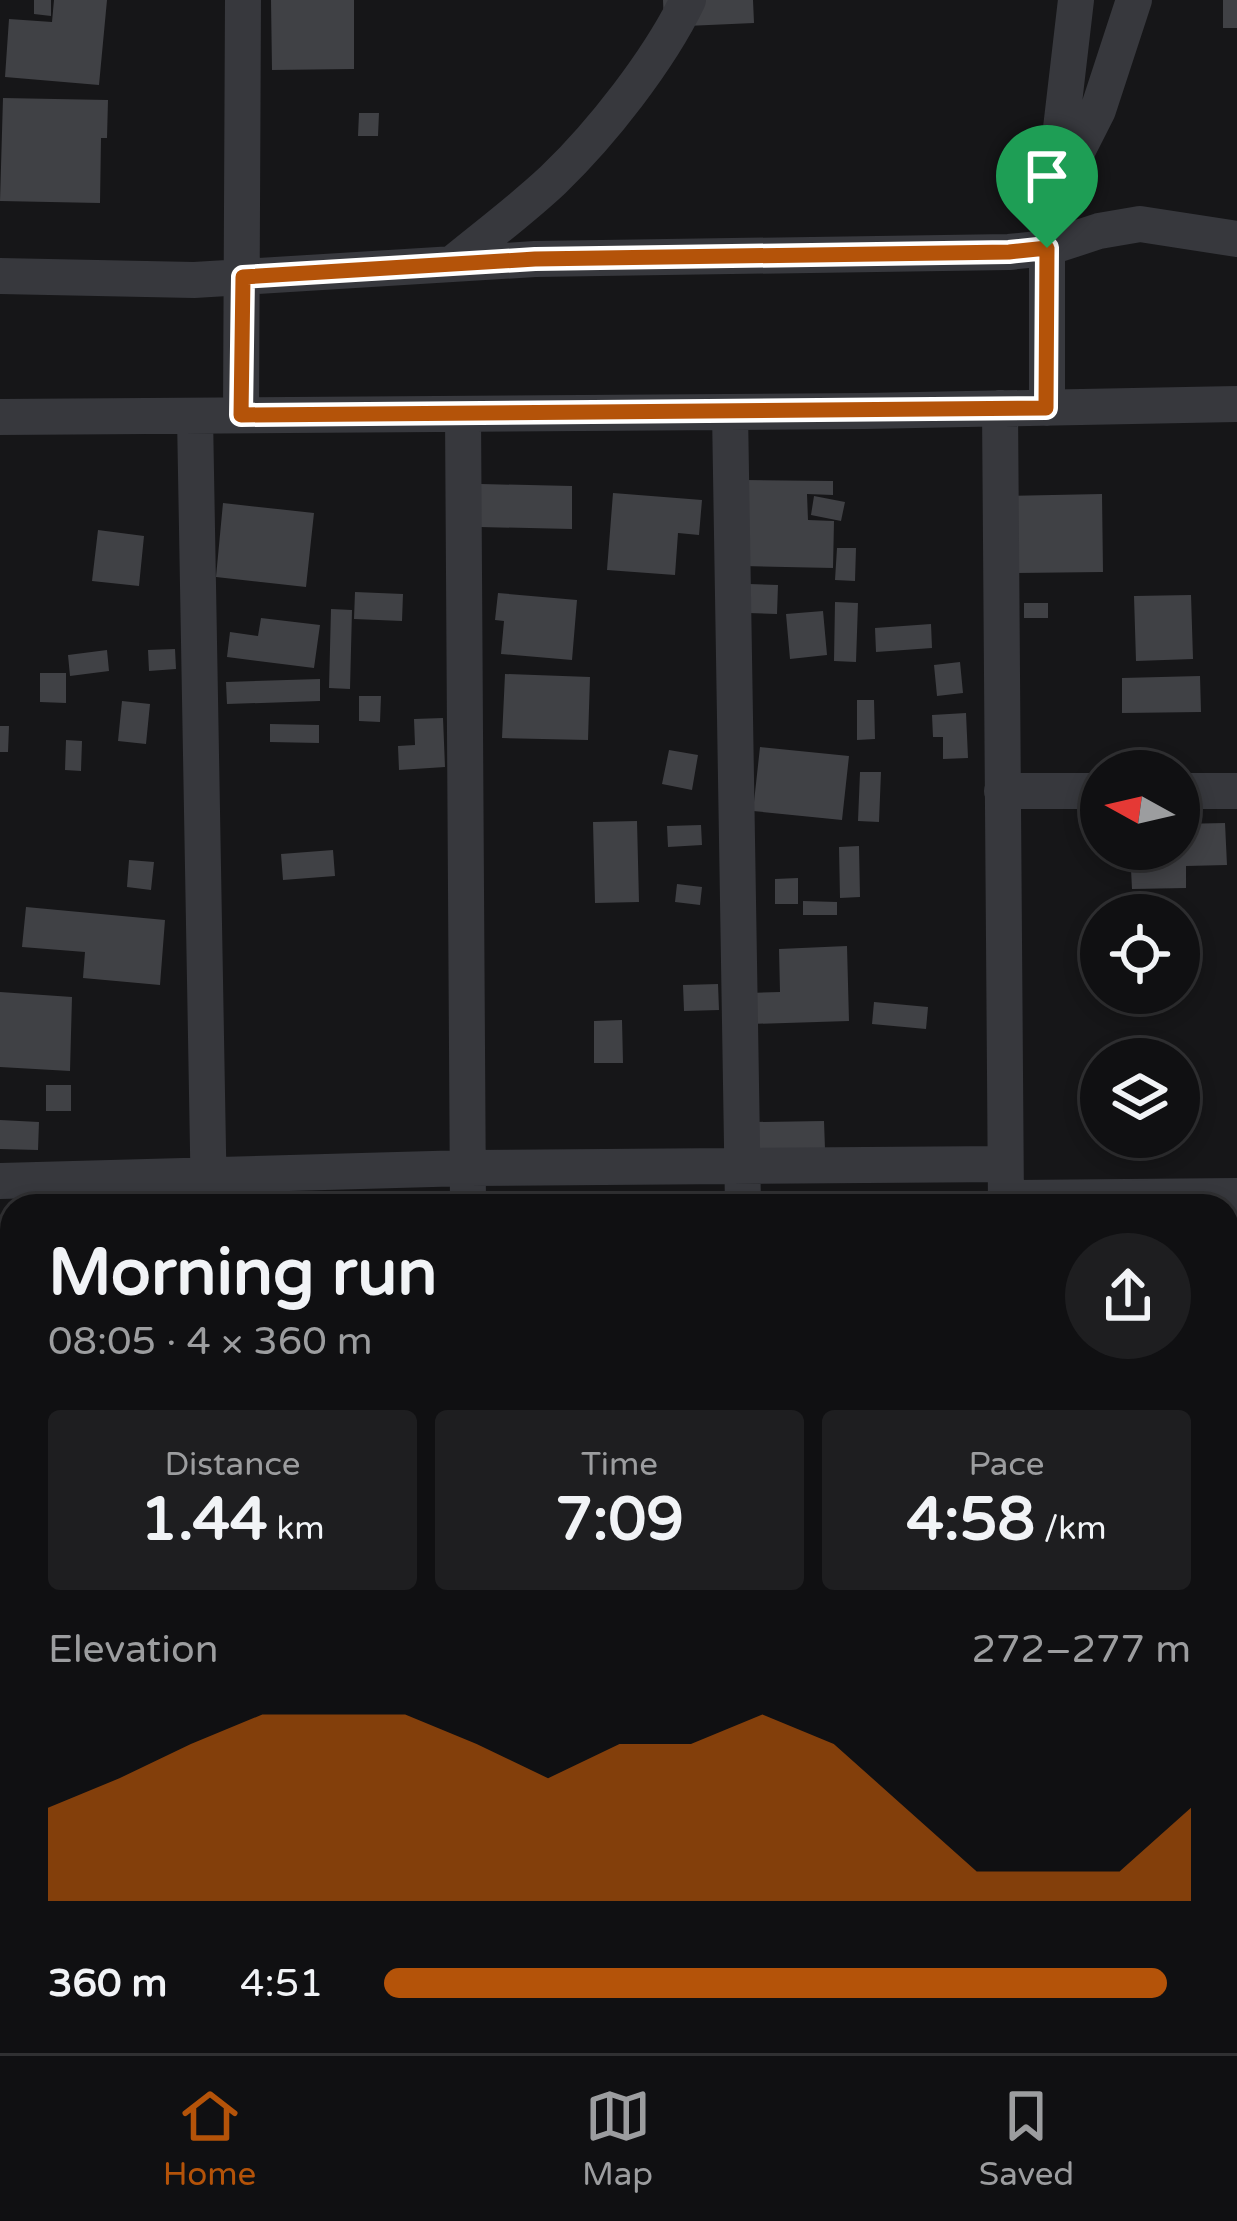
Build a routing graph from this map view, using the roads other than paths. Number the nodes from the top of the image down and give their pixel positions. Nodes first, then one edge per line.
1 (243, 0) edge
2 (688, 0) edge
3 (1076, 0) edge
4 (1134, 0) edge
5 (1051, 202) junction
6 (1237, 238) edge
7 (1047, 248) junction
8 (452, 264) junction
9 (0, 276) edge
10 (243, 277) junction
11 (1237, 404) edge
12 (1000, 408) junction
13 (1046, 408) junction
14 (730, 412) junction
15 (463, 414) junction
16 (241, 415) junction
17 (195, 416) junction
18 (0, 417) edge
19 (1002, 791) junction
20 (1080, 791) edge
21 (1200, 791) edge
22 (1237, 791) edge
23 (468, 1168) junction
24 (742, 1168) junction
25 (0, 1181) edge
26 (1006, 1189) edge
27 (209, 1192) edge
28 (468, 1194) edge
29 (742, 1194) edge
30 (1171, 1194) edge

1 - 10 street
2 - 8 street
3 - 5 street
4 - 5 street
5 - 7 street
6 - 7 street
7 - 8 street
7 - 13 street
8 - 10 street
9 - 10 street
10 - 16 street
11 - 13 street
12 - 13 street
12 - 14 street
12 - 19 street
14 - 15 street
14 - 24 street
15 - 16 street
15 - 23 street
16 - 17 street
17 - 18 street
17 - 27 street
19 - 20 street
19 - 26 street
21 - 22 street
23 - 24 street
23 - 27 street
23 - 28 street
24 - 26 street
24 - 29 street
25 - 27 street
26 - 30 street

